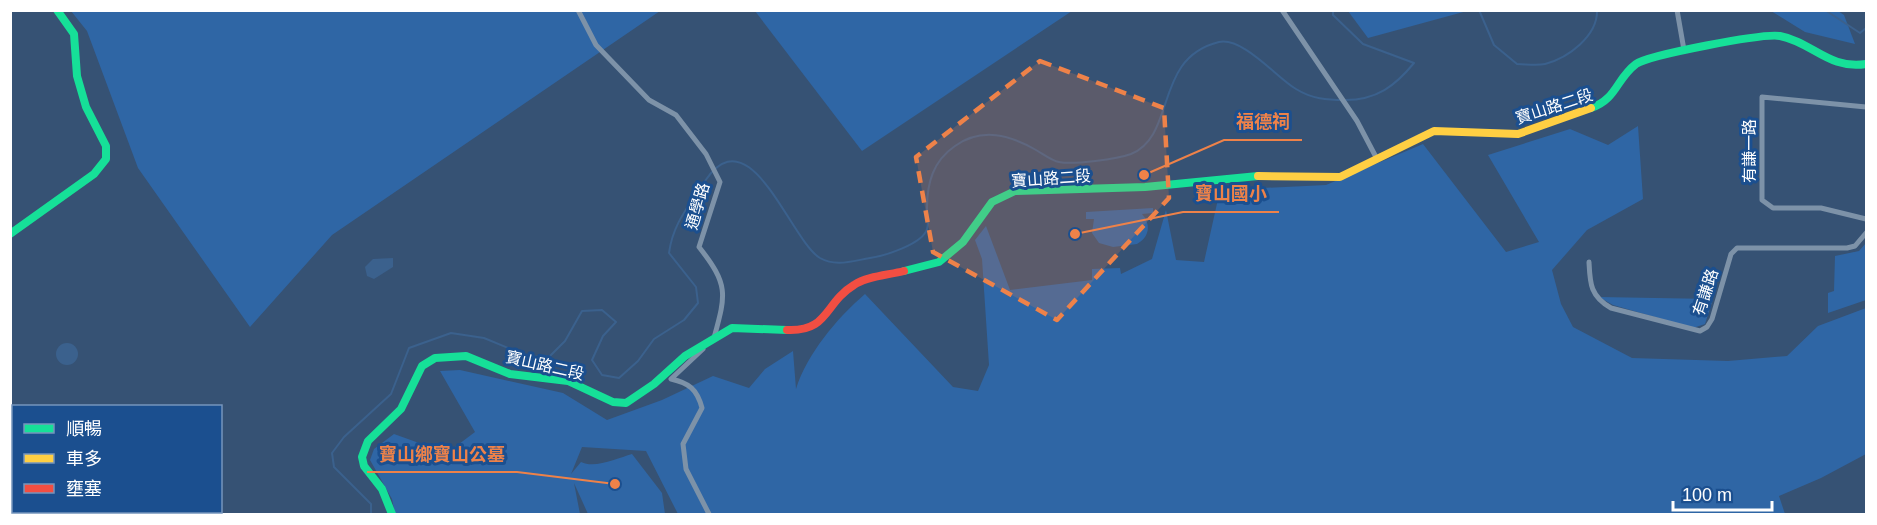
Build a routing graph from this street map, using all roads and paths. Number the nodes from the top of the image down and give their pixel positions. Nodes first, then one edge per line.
1 (57, 10) edge
2 (578, 10) edge
3 (1282, 10) edge
4 (1677, 10) edge
5 (1684, 50) junction
6 (1866, 64) edge
7 (1866, 107) edge
8 (1377, 159) junction
9 (1866, 219) edge
10 (1866, 233) edge
11 (10, 234) edge
12 (1589, 262) dead end
13 (714, 338) junction
14 (392, 514) edge
15 (709, 514) edge

1 - 11 street
2 - 13 street, 通學路
3 - 8 street
4 - 5 street
5 - 6 street, 寶山路二段
5 - 8 street, 寶山路二段
7 - 9 street, 有謙一路
8 - 13 street, 寶山路二段
10 - 12 street, 有謙路
13 - 14 street, 寶山路二段
13 - 15 street

